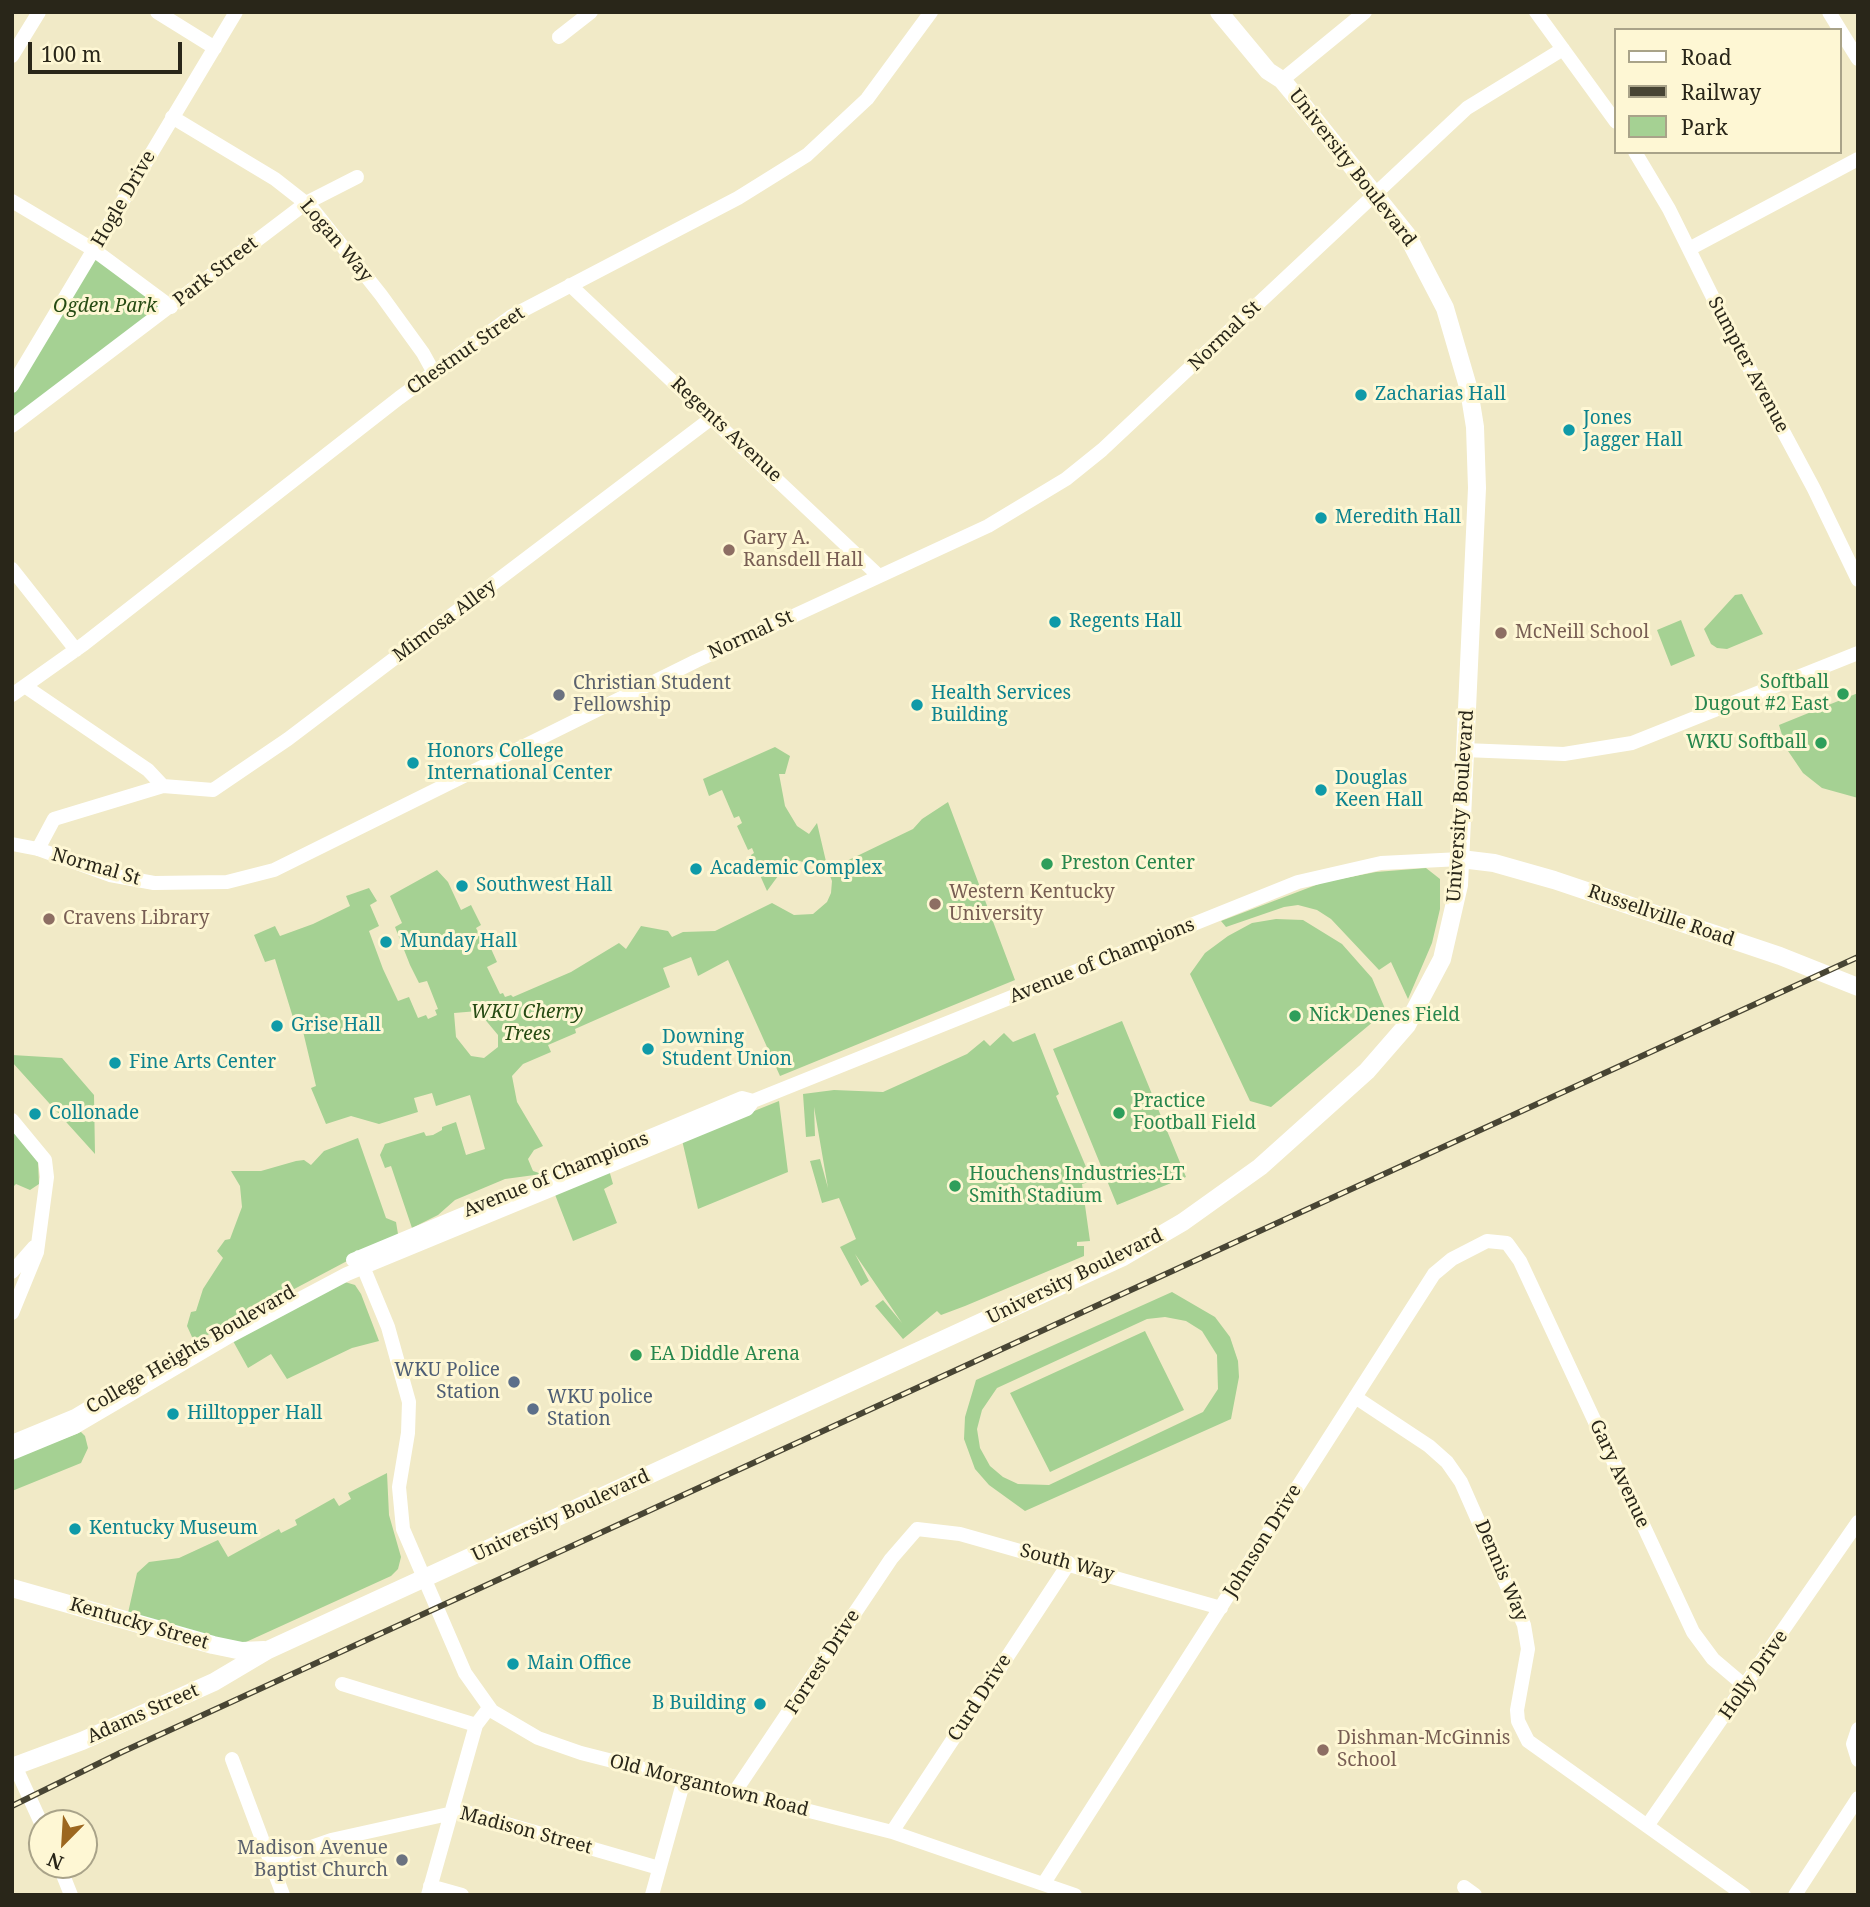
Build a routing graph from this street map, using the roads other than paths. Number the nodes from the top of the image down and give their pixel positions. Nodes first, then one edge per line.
1 (39, 12) edge
2 (157, 12) edge
3 (236, 12) edge
4 (591, 12) edge
5 (1219, 12) edge
6 (1230, 12) edge
7 (1365, 12) edge
8 (1536, 12) edge
9 (1830, 12) edge
10 (925, 16) edge
11 (1839, 28) edge
12 (1842, 33) edge
13 (559, 37) dead end
14 (215, 48) junction
15 (1563, 49) junction
16 (12, 56) edge
17 (1858, 59) edge
18 (1282, 80) junction
19 (172, 117) junction
20 (1615, 121) edge
21 (1636, 154) edge
22 (1858, 159) edge
23 (357, 177) dead end
24 (1375, 191) junction
25 (12, 201) edge
26 (306, 203) junction
27 (1689, 249) junction
28 (94, 250) junction
29 (570, 285) junction
30 (171, 307) junction
31 (434, 373) junction
32 (12, 386) edge
33 (713, 417) junction
34 (12, 426) edge
35 (12, 569) edge
36 (879, 576) junction
37 (1858, 580) edge
38 (76, 650) junction
39 (1858, 653) edge
40 (26, 687) junction
41 (12, 695) edge
42 (1464, 750) junction
43 (163, 786) junction
44 (12, 844) edge
45 (38, 849) junction
46 (1461, 859) junction
47 (1858, 987) edge
48 (12, 1120) edge
49 (37, 1242) junction
50 (1511, 1247) joint
51 (361, 1262) junction
52 (12, 1272) edge
53 (12, 1313) edge
54 (1355, 1397) junction
55 (12, 1442) edge
56 (12, 1454) edge
57 (1858, 1522) edge
58 (912, 1532) joint
59 (1069, 1563) junction
60 (422, 1579) junction
61 (12, 1588) edge
62 (1221, 1608) junction
63 (268, 1650) junction
64 (342, 1684) dead end
65 (1746, 1687) junction
66 (489, 1708) junction
67 (476, 1726) junction
68 (1858, 1729) edge
69 (232, 1759) dead end
70 (1858, 1760) edge
71 (14, 1767) edge
72 (684, 1780) junction
73 (734, 1793) junction
74 (1858, 1798) edge
75 (34, 1809) edge
76 (450, 1811) junction
77 (1647, 1826) junction
78 (892, 1832) junction
79 (271, 1861) junction
80 (659, 1868) junction
81 (1044, 1883) junction
82 (429, 1890) edge
83 (283, 1895) edge
84 (461, 1895) edge
85 (652, 1895) edge
86 (1075, 1895) edge
87 (1744, 1895) edge
88 (1794, 1895) edge

1 - 16 street
2 - 14 street
3 - 14 street, Hogle Drive
4 - 13 street
5 - 18 main road, University Boulevard
6 - 18 main road, University Boulevard
7 - 18 street
8 - 15 street
9 - 11 street
10 - 29 street, Chestnut Street
12 - 17 street
14 - 19 street, Hogle Drive
15 - 20 street
15 - 24 street, Normal St
18 - 24 main road, University Boulevard
19 - 26 street, Logan Way
19 - 28 street, Hogle Drive
21 - 27 street, Sumpter Avenue
22 - 27 street
23 - 26 street, Park Street
24 - 36 street, Normal St
24 - 42 main road, University Boulevard
25 - 28 street
26 - 30 street, Park Street
26 - 31 street, Logan Way
27 - 37 street, Sumpter Avenue
28 - 30 street
28 - 32 street, Hogle Drive
29 - 31 street, Chestnut Street
29 - 33 street, Regents Avenue
30 - 34 street, Park Street
31 - 38 street, Chestnut Street
33 - 36 street, Regents Avenue
33 - 43 street, Mimosa Alley
35 - 38 street
36 - 45 street, Normal St
38 - 40 street, Chestnut Street
39 - 42 street
40 - 41 street, Chestnut Street
40 - 43 street
42 - 46 main road, University Boulevard
43 - 45 street, Mimosa Alley
44 - 45 street, Normal St
46 - 47 main road, Russellville Road
46 - 51 street, Avenue of Champions
46 - 60 main road, University Boulevard
48 - 49 street
49 - 52 street
49 - 53 street
50 - 54 street, Johnson Drive
50 - 65 street, Gary Avenue
51 - 55 street, College Heights Boulevard
51 - 56 street, College Heights Boulevard
51 - 60 street
54 - 62 street, Johnson Drive
54 - 77 street, Dennis Way
57 - 65 street, Holly Drive
58 - 59 street, South Way
58 - 73 street, Forrest Drive
59 - 62 street, South Way
59 - 78 street, Curd Drive
60 - 63 main road, University Boulevard
60 - 66 street, Old Morgantown Road
61 - 63 main road, Kentucky Street
62 - 81 street, Johnson Drive
63 - 71 main road, Adams Street
64 - 67 street
65 - 77 street, Holly Drive
66 - 67 street
66 - 72 street, Old Morgantown Road
67 - 76 street
68 - 70 street
69 - 79 street
71 - 75 street
72 - 73 street, Old Morgantown Road
72 - 80 street
73 - 78 street, Old Morgantown Road
74 - 88 street
76 - 79 street, Madison Street
76 - 80 street, Madison Street
76 - 82 street
77 - 87 street, Dennis Way
78 - 81 street, Old Morgantown Road
79 - 83 street
80 - 85 street
81 - 86 street, Old Morgantown Road
82 - 84 street

